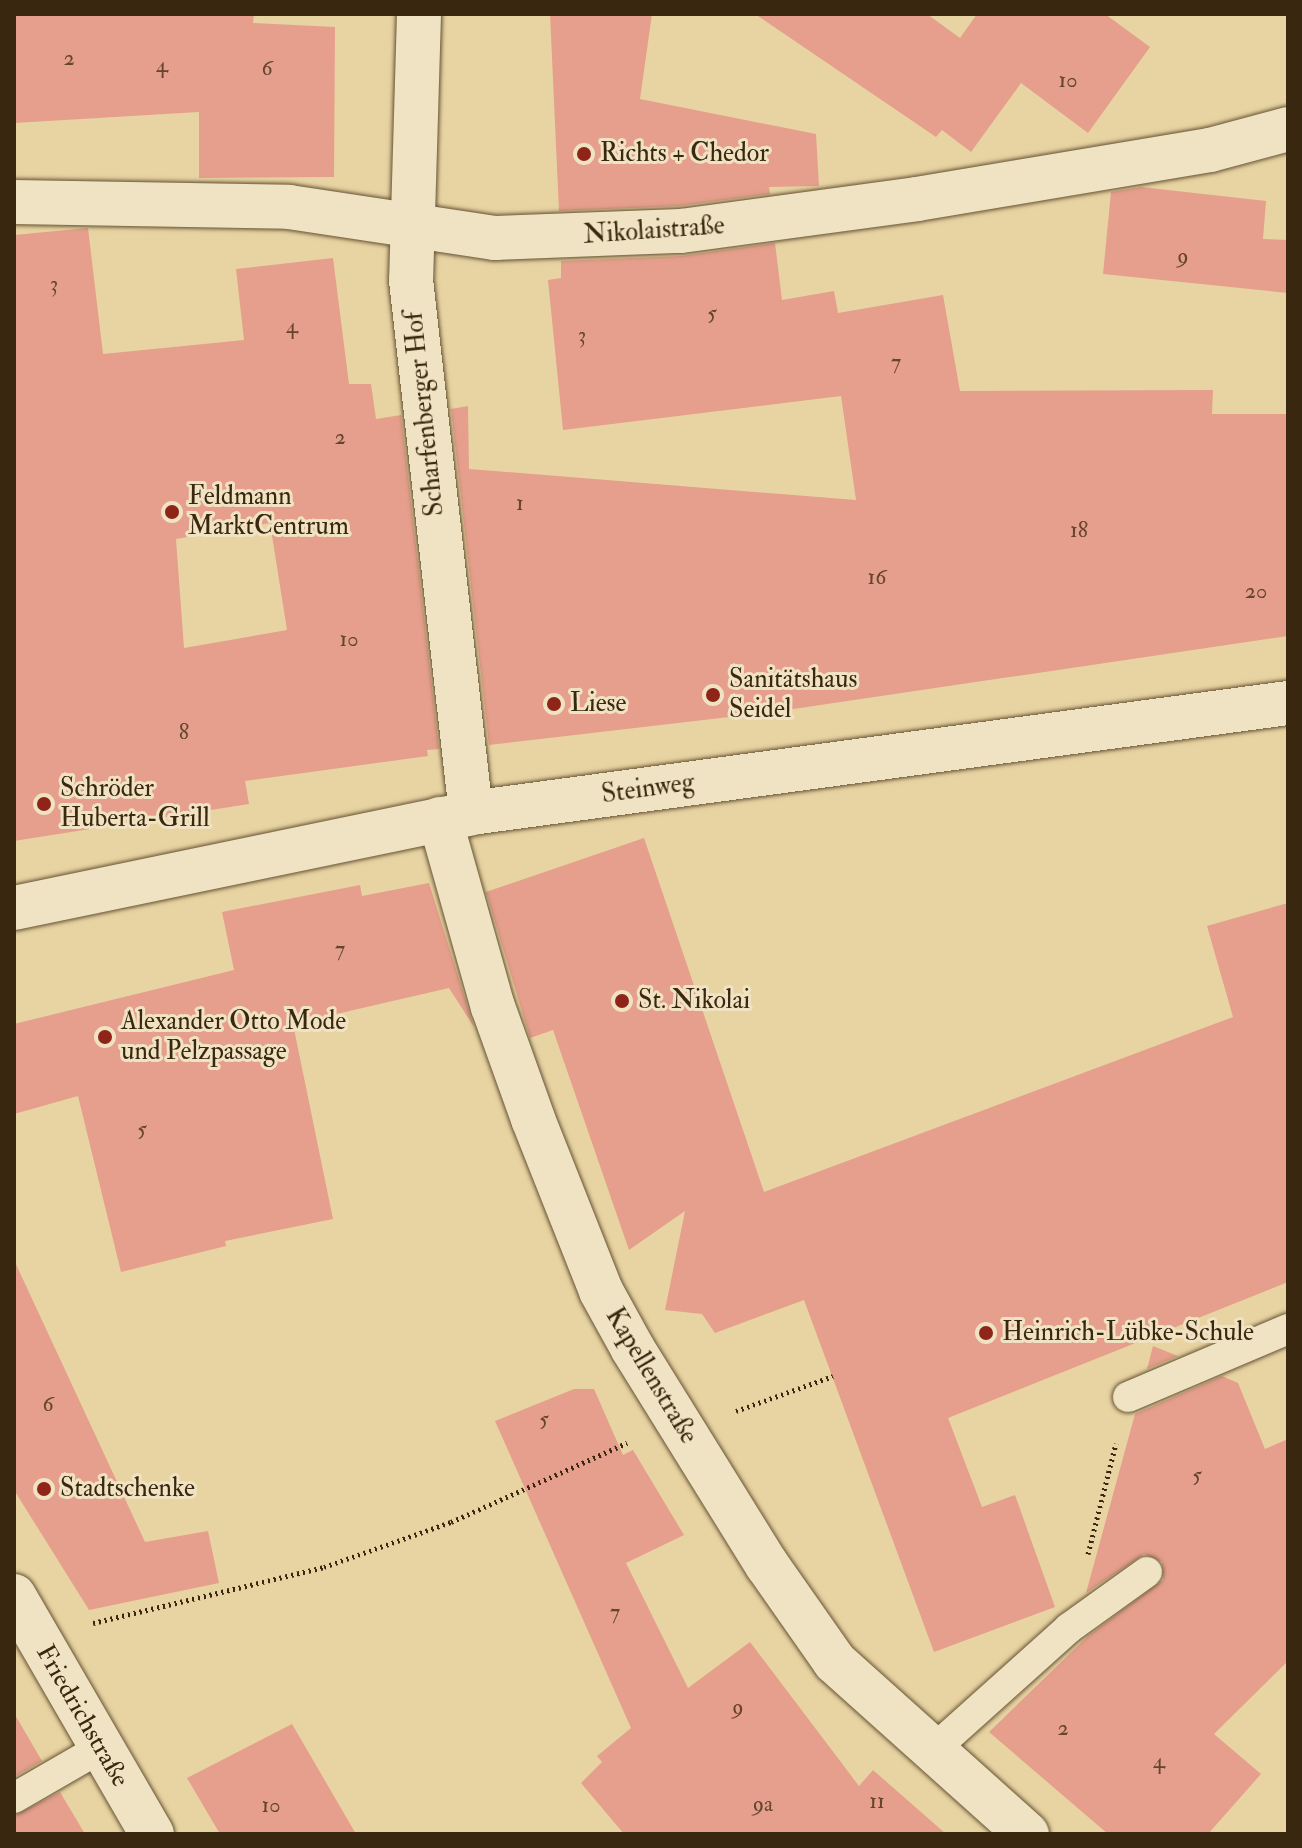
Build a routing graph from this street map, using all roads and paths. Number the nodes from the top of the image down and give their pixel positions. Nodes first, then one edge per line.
1 (419, 14) edge
2 (1288, 129) edge
3 (14, 202) edge
4 (411, 225) junction
5 (1288, 703) edge
6 (455, 816) junction
7 (14, 908) edge
8 (1288, 1329) edge
9 (833, 1376) dead end
10 (773, 1397) dead end
11 (1128, 1397) joint
12 (675, 1416) junction
13 (1147, 1572) dead end
14 (14, 1596) edge
15 (1069, 1628) junction
16 (37, 1637) junction
17 (99, 1749) junction
18 (932, 1751) junction
19 (14, 1798) edge
20 (152, 1834) edge
21 (1027, 1834) edge

1 - 4 street, Scharfenberger Hof
2 - 4 street, Nikolaistraße
3 - 4 street, Nikolaistraße
4 - 6 street, Scharfenberger Hof
5 - 6 street, Steinweg
6 - 7 street, Steinweg
6 - 12 street, Kapellenstraße
8 - 11 lane
9 - 10 path
11 - 15 path
12 - 16 path
12 - 18 street, Kapellenstraße
13 - 15 lane
14 - 16 street, Friedrichstraße
15 - 18 lane
16 - 17 street, Friedrichstraße
17 - 19 lane
17 - 20 street, Friedrichstraße
18 - 21 street, Kapellenstraße

